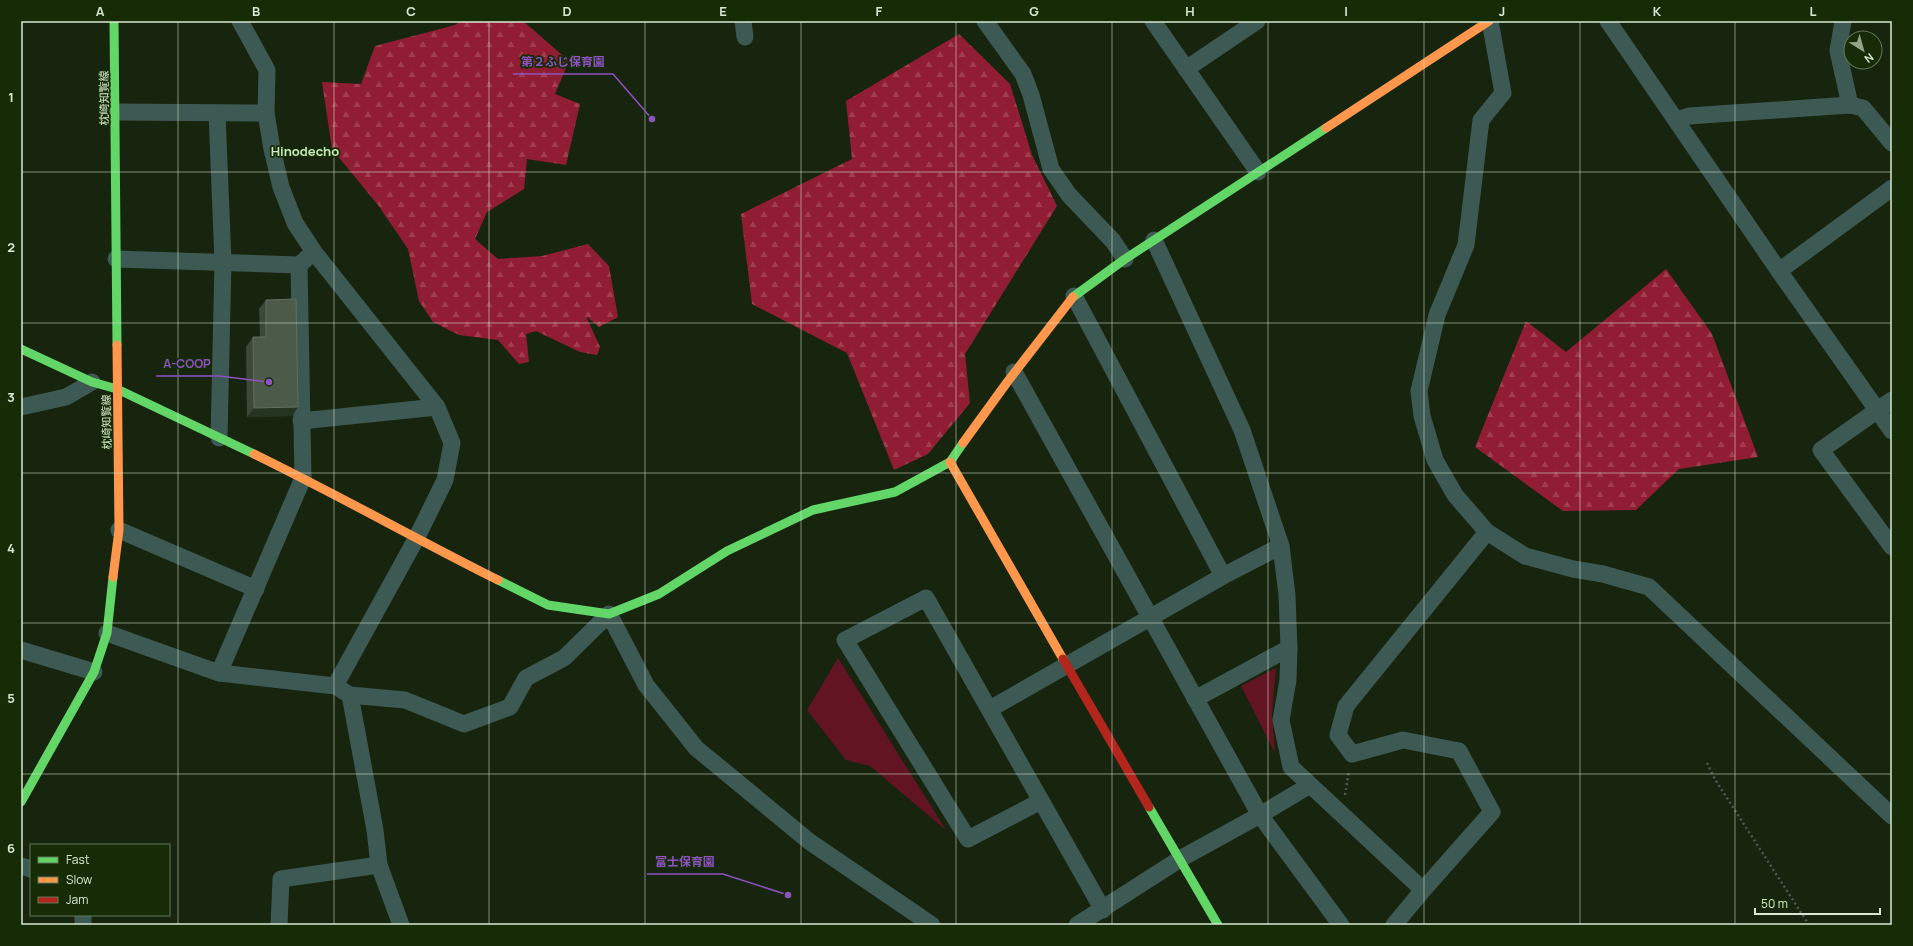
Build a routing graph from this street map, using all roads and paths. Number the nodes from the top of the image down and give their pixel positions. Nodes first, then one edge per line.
1 (114, 21) edge
2 (240, 21) edge
3 (985, 21) edge
4 (1153, 21) edge
5 (1257, 21) edge
6 (1490, 21) edge
7 (1608, 21) edge
8 (1843, 21) edge
9 (1186, 69) junction
10 (1850, 104) junction
11 (115, 112) junction
12 (217, 113) junction
13 (266, 113) junction
14 (1676, 120) junction
15 (1892, 143) edge
16 (1258, 172) junction
17 (1892, 188) edge
18 (1154, 240) junction
19 (314, 252) junction
20 (116, 259) junction
21 (1125, 259) junction
22 (223, 262) junction
23 (299, 265) junction
24 (1779, 271) junction
25 (1074, 296) junction
26 (21, 348) edge
27 (1014, 372) junction
28 (92, 382) junction
29 (117, 389) junction
30 (1892, 400) edge
31 (21, 407) edge
32 (437, 407) junction
33 (1876, 410) junction
34 (302, 421) junction
35 (1892, 431) edge
36 (219, 438) junction
37 (950, 462) junction
38 (302, 478) junction
39 (119, 530) junction
40 (1487, 532) junction
41 (416, 539) junction
42 (1281, 546) junction
43 (1892, 547) edge
44 (1223, 576) junction
45 (256, 589) junction
46 (609, 614) junction
47 (1150, 617) junction
48 (107, 633) junction
49 (1289, 648) junction
50 (21, 650) edge
51 (1067, 666) junction
52 (94, 672) junction
53 (219, 673) junction
54 (335, 686) junction
55 (350, 695) junction
56 (1196, 699) junction
57 (990, 709) junction
58 (1352, 754) junction
59 (1707, 763) dead end
60 (1310, 785) junction
61 (1041, 801) junction
62 (21, 802) edge
63 (1341, 813) junction
64 (1260, 815) junction
65 (1892, 816) edge
66 (1180, 859) junction
67 (379, 865) junction
68 (1423, 890) junction
69 (1103, 910) junction
70 (279, 925) edge
71 (402, 925) edge
72 (932, 925) edge
73 (1077, 925) edge
74 (1218, 925) edge
75 (1341, 925) edge
76 (1394, 925) edge
77 (1809, 925) edge

1 - 11 street, 枕崎知覧線
2 - 13 street
3 - 21 street
4 - 9 street
5 - 9 street
6 - 16 street
6 - 40 street
7 - 14 street
8 - 10 street
9 - 16 street
10 - 14 street
10 - 15 street
11 - 12 street
11 - 20 street, 枕崎知覧線
12 - 13 street
12 - 22 street
13 - 19 street
14 - 24 street
16 - 18 street
17 - 24 street
18 - 21 street
18 - 42 street
19 - 23 street
19 - 32 street
20 - 22 street
20 - 29 street, 枕崎知覧線
21 - 25 street
22 - 23 street
22 - 36 street
23 - 34 street
24 - 33 street
25 - 27 street
25 - 44 street
26 - 28 street
27 - 37 street
27 - 47 street
28 - 29 street
28 - 31 street
29 - 36 street
29 - 39 street, 枕崎知覧線
30 - 33 street
32 - 34 street
32 - 41 street
33 - 35 street
33 - 43 street
34 - 38 street
36 - 38 street
37 - 46 street
37 - 51 street
38 - 41 street
38 - 45 street
39 - 45 street
39 - 48 street, 枕崎知覧線
40 - 58 street
40 - 65 street
41 - 46 street
41 - 54 street
42 - 44 street
42 - 49 street
44 - 47 street
45 - 53 street
46 - 55 street
46 - 72 street
47 - 51 street
47 - 56 street
48 - 52 street, 枕崎知覧線
48 - 53 street
49 - 56 street
49 - 60 street
50 - 52 street
51 - 57 street
51 - 66 street
52 - 62 street, 枕崎知覧線
53 - 54 street
54 - 55 street
55 - 67 street
56 - 64 street
57 - 61 street
57 - 61 street
58 - 63 path
58 - 68 street
59 - 77 path
60 - 63 street
60 - 64 street
61 - 69 street
63 - 68 street
64 - 66 street
64 - 75 street
66 - 69 street
66 - 74 street
67 - 70 street
67 - 71 street
68 - 76 street
69 - 73 street

